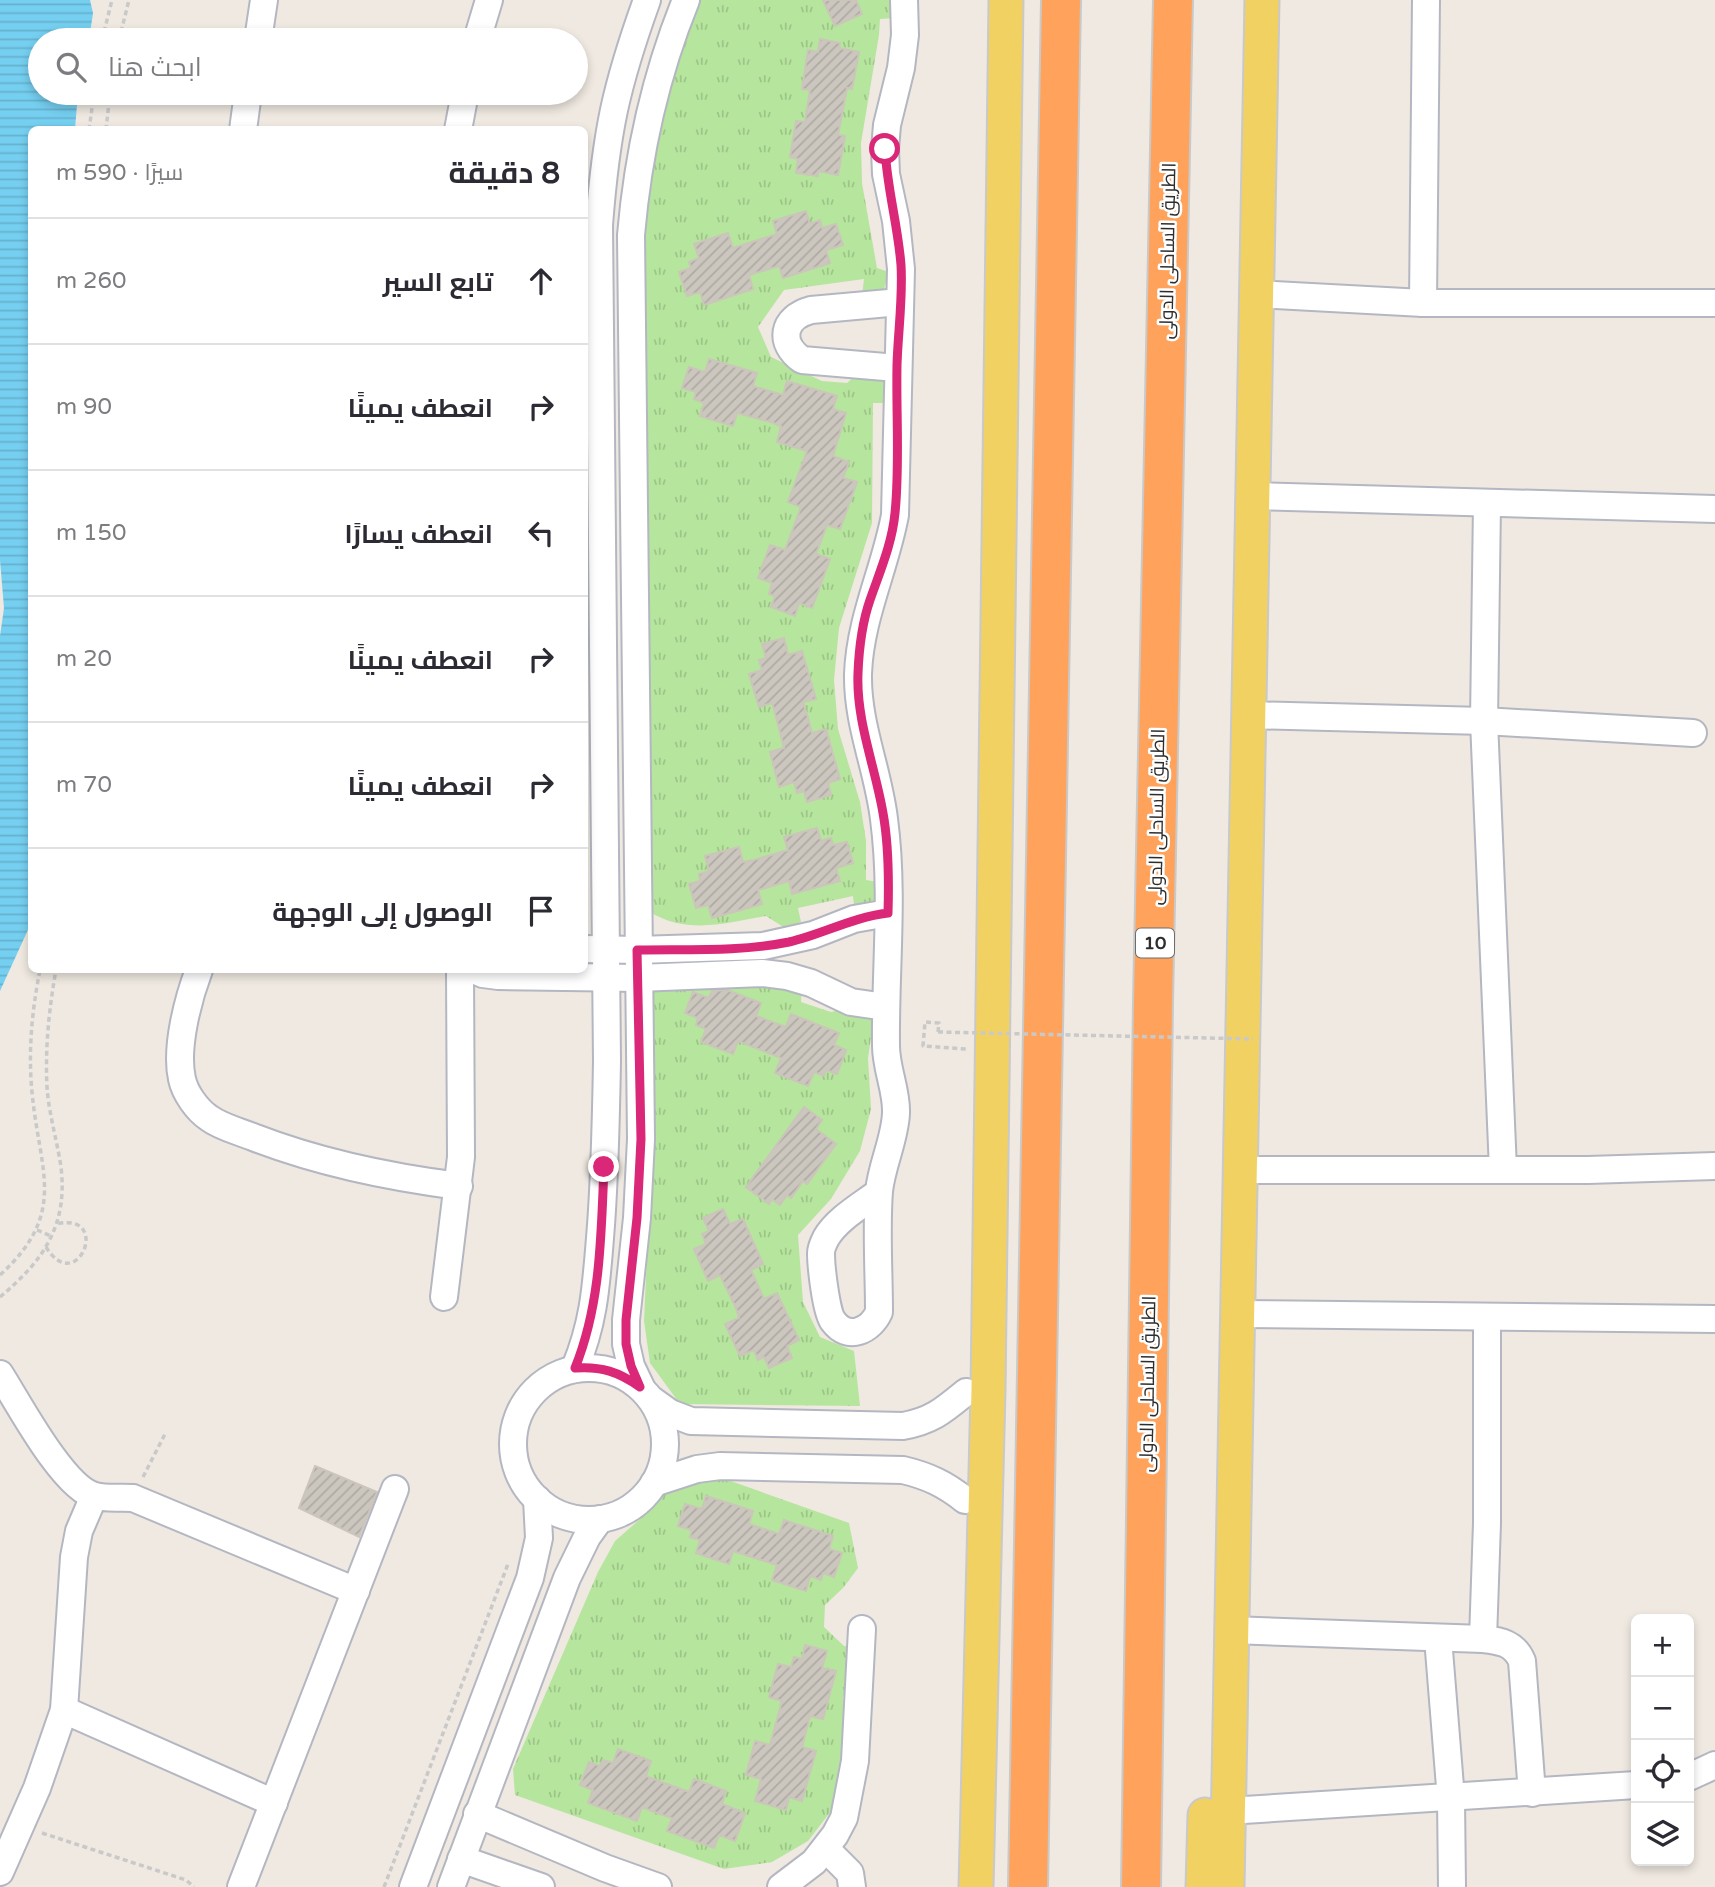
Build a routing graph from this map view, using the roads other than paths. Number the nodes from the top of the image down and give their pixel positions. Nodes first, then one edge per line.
1 (264, 0) edge
2 (489, 0) edge
3 (647, 0) edge
4 (687, 0) edge
5 (904, 0) edge
6 (988, 0) edge
7 (1006, 0) edge
8 (1061, 0) edge
9 (1173, 0) edge
10 (1239, 0) edge
11 (1262, 0) edge
12 (1426, 0) edge
13 (260, 28) edge
14 (481, 28) edge
15 (246, 105) edge
16 (463, 105) edge
17 (244, 126) edge
18 (459, 126) edge
19 (1256, 294) junction
20 (900, 302) junction
21 (1423, 303) junction
22 (1715, 303) edge
23 (897, 368) junction
24 (592, 448) edge
25 (633, 448) junction
26 (633, 480) junction
27 (592, 481) edge
28 (1253, 496) junction
29 (1488, 503) junction
30 (1715, 509) edge
31 (1247, 715) junction
32 (1484, 722) junction
33 (1693, 733) dead end
34 (888, 913) junction
35 (595, 950) edge
36 (637, 950) junction
37 (198, 973) edge
38 (460, 973) edge
39 (481, 973) edge
40 (604, 977) junction
41 (638, 978) junction
42 (886, 1007) junction
43 (1715, 1166) edge
44 (1240, 1170) junction
45 (1503, 1170) junction
46 (459, 1186) junction
47 (879, 1192) junction
48 (444, 1297) dead end
49 (1237, 1314) junction
50 (1487, 1318) junction
51 (1715, 1319) edge
52 (575, 1368) junction
53 (0, 1374) edge
54 (966, 1392) junction
55 (646, 1394) junction
56 (744, 1422) junction
57 (743, 1468) junction
58 (654, 1483) junction
59 (395, 1489) dead end
60 (94, 1496) junction
61 (537, 1499) junction
62 (965, 1500) junction
63 (600, 1519) junction
64 (356, 1591) junction
65 (862, 1629) dead end
66 (1231, 1630) junction
67 (1438, 1639) junction
68 (1483, 1639) junction
69 (64, 1710) junction
70 (1715, 1765) edge
71 (1694, 1775) edge
72 (1631, 1785) edge
73 (1532, 1793) junction
74 (1451, 1799) junction
75 (274, 1804) junction
76 (1228, 1811) junction
77 (477, 1814) junction
78 (825, 1849) junction
79 (461, 1859) junction
80 (0, 1872) edge
81 (490, 1879) edge
82 (241, 1887) edge
83 (413, 1887) edge
84 (450, 1887) edge
85 (541, 1887) edge
86 (659, 1887) edge
87 (781, 1887) edge
88 (852, 1887) edge
89 (959, 1887) edge
90 (976, 1887) edge
91 (1028, 1887) edge
92 (1141, 1887) edge
93 (1203, 1887) edge
94 (1227, 1887) edge
95 (1452, 1887) edge

1 - 13 street
2 - 14 street
3 - 24 street
4 - 25 street
5 - 20 street
6 - 54 main road
7 - 90 main road
8 - 91 highway
9 - 92 highway, الطريق الساحلى الدولى / 10
10 - 93 main road
11 - 19 main road
12 - 21 street
15 - 17 street
16 - 18 street
19 - 21 street
19 - 28 main road
20 - 23 street
20 - 23 street
21 - 22 street
23 - 34 street
24 - 25 street
24 - 27 street
25 - 26 street
26 - 27 street
26 - 36 street
27 - 35 street
28 - 29 street
28 - 31 main road
29 - 30 street
29 - 32 street
31 - 32 street
31 - 44 main road
32 - 33 street
32 - 45 street
34 - 36 street
34 - 42 street
35 - 36 street
35 - 40 street
36 - 41 street
37 - 46 street
38 - 46 street
39 - 40 street
40 - 41 street
40 - 52 street
41 - 42 street
41 - 55 street
42 - 47 street
43 - 45 street
44 - 45 street
44 - 49 main road
46 - 48 street
47 - 47 street
49 - 50 street
49 - 66 main road
50 - 51 street
50 - 68 street
52 - 55 street
52 - 61 street
53 - 60 street
54 - 56 street
54 - 62 main road
55 - 56 street
55 - 58 street
56 - 57 street
57 - 58 street
57 - 62 street
58 - 63 street
59 - 64 street
60 - 64 street
60 - 69 street
61 - 63 street
61 - 83 street
62 - 89 main road
63 - 77 street
64 - 75 street
65 - 78 street
66 - 67 street
66 - 76 main road
67 - 68 street
67 - 74 street
68 - 73 street
69 - 75 street
69 - 80 street
70 - 71 street
72 - 73 street
73 - 74 street
74 - 76 street
74 - 95 street
75 - 82 street
76 - 94 main road
77 - 79 street
77 - 86 street
78 - 87 street
78 - 88 street
79 - 81 street
79 - 84 street
81 - 85 street

